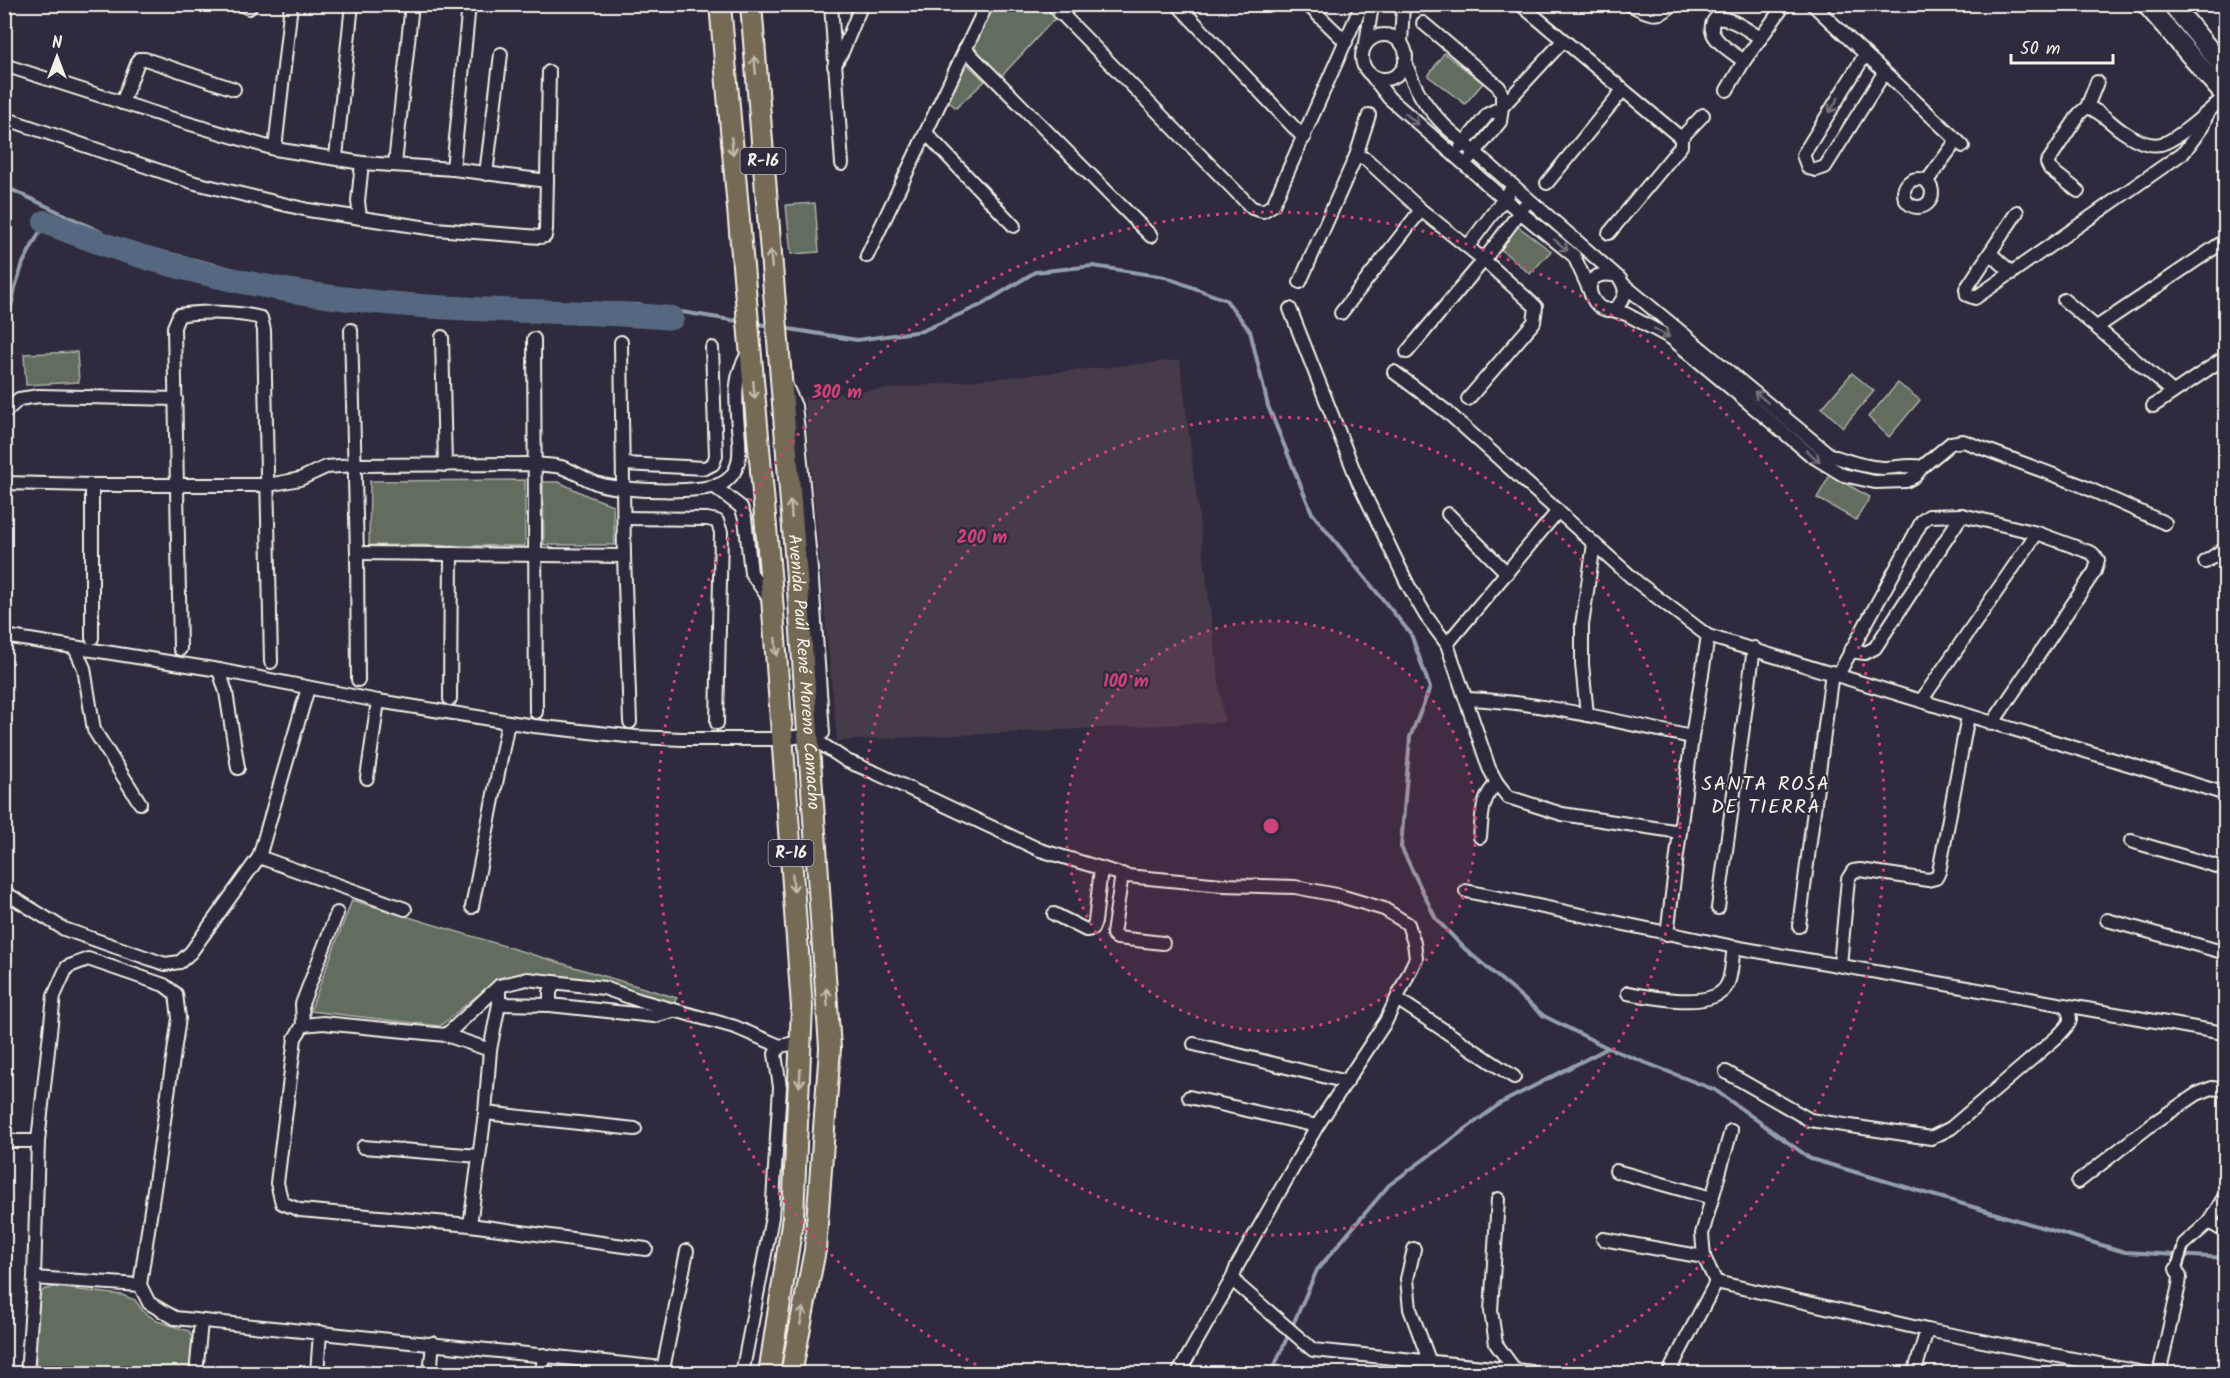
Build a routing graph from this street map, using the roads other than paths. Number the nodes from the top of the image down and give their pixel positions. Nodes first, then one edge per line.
1 (291, 4) edge
2 (352, 4) edge
3 (412, 4) edge
4 (469, 4) edge
5 (720, 4) edge
6 (831, 4) edge
7 (862, 4) edge
8 (987, 4) edge
9 (1072, 4) edge
10 (1177, 4) edge
11 (1307, 4) edge
12 (1362, 4) edge
13 (1375, 4) edge
14 (1403, 4) edge
15 (1520, 4) edge
16 (1629, 4) edge
17 (1672, 4) edge
18 (1785, 4) edge
19 (1812, 4) edge
20 (2146, 4) edge
21 (2172, 4) edge
22 (755, 9) edge
23 (1056, 9) edge
24 (1423, 23) dead end
25 (1761, 38) junction
26 (1563, 41) junction
27 (1346, 42) junction
28 (1366, 43) junction
29 (1401, 43) junction
30 (965, 49) junction
31 (501, 54) dead end
32 (1865, 55) junction
33 (1405, 61) junction
34 (1744, 62) junction
35 (4, 64) edge
36 (834, 66) junction
37 (2226, 70) edge
38 (549, 72) dead end
39 (1884, 73) junction
40 (1372, 76) junction
41 (2097, 82) dead end
42 (234, 89) dead end
43 (1623, 90) junction
44 (1727, 90) dead end
45 (2225, 97) edge
46 (122, 103) junction
47 (1502, 107) junction
48 (2087, 107) junction
49 (2208, 112) junction
50 (1369, 115) dead end
51 (1703, 115) dead end
52 (4, 118) edge
53 (926, 133) junction
54 (1304, 138) junction
55 (1681, 138) junction
56 (1464, 142) junction
57 (275, 149) junction
58 (1475, 152) junction
59 (1454, 155) junction
60 (1356, 156) junction
61 (336, 158) junction
62 (362, 163) junction
63 (842, 164) dead end
64 (395, 165) junction
65 (1465, 165) junction
66 (453, 169) junction
67 (486, 174) junction
68 (547, 181) junction
69 (1927, 181) dead end
70 (1547, 183) dead end
71 (1513, 186) junction
72 (2078, 191) dead end
73 (1504, 199) junction
74 (1529, 201) junction
75 (1421, 210) junction
76 (1520, 212) junction
77 (2017, 212) dead end
78 (360, 218) junction
79 (1014, 226) dead end
80 (1609, 233) dead end
81 (1150, 236) dead end
82 (2226, 240) edge
83 (1468, 246) junction
84 (1990, 253) junction
85 (867, 256) dead end
86 (1484, 260) junction
87 (2012, 273) junction
88 (1613, 274) junction
89 (1300, 282) dead end
90 (1624, 285) junction
91 (1589, 289) junction
92 (2064, 300) dead end
93 (1290, 309) dead end
94 (1609, 309) junction
95 (1341, 313) dead end
96 (2097, 327) junction
97 (351, 330) dead end
98 (442, 337) dead end
99 (534, 339) dead end
100 (621, 342) dead end
101 (712, 348) dead end
102 (750, 351) junction
103 (1407, 352) dead end
104 (2226, 357) edge
105 (1394, 372) dead end
106 (2173, 392) junction
107 (177, 399) junction
108 (1468, 399) dead end
109 (2153, 406) dead end
110 (4, 413) edge
111 (1848, 461) junction
112 (533, 464) junction
113 (624, 464) junction
114 (355, 465) junction
115 (445, 465) junction
116 (1922, 467) junction
117 (1884, 468) junction
118 (1843, 475) junction
119 (1886, 482) junction
120 (4, 483) edge
121 (92, 485) junction
122 (178, 485) junction
123 (268, 485) junction
124 (715, 487) junction
125 (624, 489) junction
126 (1558, 511) junction
127 (1448, 514) dead end
128 (1962, 515) junction
129 (624, 518) junction
130 (2165, 523) dead end
131 (2037, 534) junction
132 (1594, 544) junction
133 (2226, 548) edge
134 (357, 553) junction
135 (451, 554) junction
136 (536, 555) junction
137 (624, 556) junction
138 (2205, 562) dead end
139 (1507, 573) junction
140 (773, 604) junction
141 (4, 636) edge
142 (1707, 636) junction
143 (92, 638) dead end
144 (1447, 644) junction
145 (75, 648) junction
146 (1754, 648) junction
147 (180, 649) dead end
148 (1850, 651) junction
149 (271, 662) dead end
150 (219, 670) junction
151 (1835, 674) junction
152 (358, 680) dead end
153 (308, 688) junction
154 (450, 699) dead end
155 (1467, 699) junction
156 (378, 701) junction
157 (1921, 701) junction
158 (536, 712) dead end
159 (1587, 715) junction
160 (1968, 716) junction
161 (630, 722) dead end
162 (508, 723) junction
163 (717, 723) dead end
164 (1992, 724) junction
165 (808, 735) junction
166 (1692, 737) junction
167 (782, 739) junction
168 (238, 768) dead end
169 (367, 778) dead end
170 (1497, 783) junction
171 (2226, 794) edge
172 (140, 803) dead end
173 (1680, 832) junction
174 (1480, 837) dead end
175 (2131, 841) dead end
176 (259, 856) junction
177 (1101, 868) junction
178 (2226, 869) edge
179 (1122, 874) junction
180 (1466, 891) dead end
181 (4, 892) edge
182 (472, 907) dead end
183 (1718, 908) dead end
184 (405, 909) dead end
185 (337, 913) dead end
186 (1054, 914) dead end
187 (2107, 920) dead end
188 (1799, 926) dead end
189 (1092, 929) junction
190 (1113, 934) junction
191 (1667, 934) junction
192 (1163, 944) dead end
193 (1734, 947) junction
194 (2226, 953) edge
195 (1840, 965) junction
196 (555, 982) junction
197 (499, 986) junction
198 (1628, 993) dead end
199 (1397, 999) junction
200 (499, 1004) junction
201 (550, 1005) junction
202 (2065, 1005) junction
203 (675, 1011) junction
204 (303, 1025) junction
205 (2226, 1031) edge
206 (446, 1035) junction
207 (801, 1042) junction
208 (1194, 1044) dead end
209 (780, 1046) junction
210 (490, 1050) junction
211 (1726, 1072) dead end
212 (1514, 1077) dead end
213 (1347, 1082) junction
214 (2226, 1090) edge
215 (1189, 1097) dead end
216 (484, 1113) junction
217 (1317, 1126) junction
218 (635, 1129) dead end
219 (1731, 1131) dead end
220 (4, 1141) edge
221 (38, 1141) junction
222 (363, 1147) dead end
223 (479, 1156) junction
224 (1616, 1171) dead end
225 (2078, 1182) dead end
226 (2226, 1194) edge
227 (1712, 1198) junction
228 (1498, 1199) dead end
229 (772, 1217) junction
230 (793, 1217) junction
231 (817, 1220) junction
232 (2209, 1222) junction
233 (470, 1226) junction
234 (2226, 1232) edge
235 (1603, 1239) dead end
236 (2184, 1244) joint
237 (1414, 1249) dead end
238 (646, 1250) dead end
239 (687, 1251) dead end
240 (1704, 1257) junction
241 (2176, 1269) joint
242 (1233, 1277) junction
243 (34, 1278) junction
244 (1716, 1282) junction
245 (140, 1285) junction
246 (201, 1322) junction
247 (1927, 1330) junction
248 (320, 1332) junction
249 (433, 1343) junction
250 (544, 1355) junction
251 (1430, 1360) junction
252 (1515, 1370) junction
253 (663, 1371) edge
254 (27, 1374) edge
255 (196, 1374) edge
256 (317, 1374) edge
257 (430, 1374) edge
258 (542, 1374) edge
259 (742, 1374) edge
260 (769, 1374) edge
261 (791, 1374) edge
262 (1178, 1374) edge
263 (1554, 1374) edge
264 (1668, 1374) edge
265 (1914, 1374) edge
266 (2150, 1374) edge
267 (2159, 1374) edge

1 - 57 street
2 - 61 street
3 - 64 street
4 - 66 street
5 -> 102 main road, Avenida Paúl René Moreno Camacho / R-16
6 - 36 street
7 - 36 street
8 - 30 street
9 - 23 street
10 - 54 street
11 - 27 street
12 - 27 street
13 - 28 street
14 - 29 street
15 - 26 street
16 - 17 street
18 - 25 street
19 - 32 street
20 - 45 main road
21 - 37 main road
165 -> 22 main road, Avenida Paúl René Moreno Camacho / R-16
23 - 54 street
24 - 47 street
25 - 34 street
25 - 34 street
26 - 43 street
26 - 47 street
27 - 54 street
28 - 29 street
28 - 40 street
29 - 33 street
30 - 53 street
30 - 81 street
31 - 67 street
32 - 39 street
32 -> 39 street
33 - 40 street
33 - 56 street
34 - 44 street
35 - 46 street
36 - 63 street
38 - 68 street
39 - 69 street
40 -> 59 street
41 - 48 street
42 - 46 street
43 - 55 street
43 - 70 street
45 - 49 street
46 - 57 street
47 - 56 street
47 - 58 street
48 - 49 street
48 - 72 street
49 - 87 street
50 - 60 street
51 - 55 street
52 - 78 street
53 - 79 street
53 - 85 street
55 - 80 street
56 - 58 street
56 - 59 street
57 - 61 street
58 - 65 street
58 - 71 street
59 - 65 street
60 - 75 street
60 - 89 street
61 - 62 street
62 - 64 street
62 - 78 street
64 - 66 street
65 - 73 street
66 - 67 street
67 - 68 street
68 - 78 street
71 - 73 street
71 - 74 street
73 - 76 street
73 - 83 street
74 - 76 street
74 - 88 street
75 - 83 street
75 - 95 street
76 - 86 street
76 -> 91 street
77 - 84 street
82 - 96 street
83 - 86 street
84 - 87 street
84 - 87 street
86 - 103 street
86 - 108 street
88 - 90 street
88 - 91 street
90 - 94 street
111 -> 90 street
91 - 94 street
92 - 96 street
93 - 144 street
94 -> 118 street
96 - 106 street
97 - 114 street
98 - 115 street
99 - 112 street
100 - 113 street
101 - 113 street
102 - 124 street
102 -> 140 main road, Avenida Paúl René Moreno Camacho / R-16
104 - 106 street
105 - 126 street
106 - 109 street
107 - 110 street
107 - 122 street
107 - 123 street
111 - 117 street
111 - 118 street
112 - 115 street
112 - 125 street
112 - 136 street
113 - 125 street
114 - 115 street
114 - 123 street
114 - 134 street
116 - 117 street
116 - 119 street
116 - 130 street
117 - 119 street
118 - 119 street
120 - 121 street
121 - 122 street
121 - 143 street
122 - 123 street
122 - 147 street
123 - 149 street
124 - 125 street
124 - 140 street
125 - 129 street
126 - 132 street
126 - 139 street
127 - 139 street
128 - 131 street
128 - 148 street
128 - 148 street
129 - 137 street
129 - 163 street
131 - 157 street
131 - 164 street
132 - 142 street
132 - 159 street
133 - 138 street
134 - 135 street
134 - 152 street
135 - 136 street
135 - 154 street
136 - 137 street
136 - 158 street
137 - 161 street
139 - 144 street
140 -> 167 main road, Avenida Paúl René Moreno Camacho / R-16
141 - 145 street
142 - 146 street
142 - 166 street
144 - 155 street
145 - 150 street
145 - 172 street
146 - 151 street
146 - 183 street
148 - 151 street
150 - 153 street
150 - 168 street
151 - 157 street
151 - 188 street
153 - 156 street
153 - 176 street
155 - 159 street
155 - 170 street
156 - 162 street
156 - 169 street
157 - 160 street
159 - 166 street
160 - 164 street
160 - 195 street
162 - 167 street
162 - 182 street
164 - 171 street
165 - 167 street
165 - 177 street
231 -> 165 main road, Avenida Paúl René Moreno Camacho / R-16
166 - 173 street
167 -> 207 main road, Avenida Paúl René Moreno Camacho / R-16
170 - 173 street
170 - 174 street
173 - 191 street
175 - 178 street
176 - 181 street
176 - 184 street
177 - 179 street
177 - 189 street
179 - 190 street
179 - 199 street
180 - 191 street
185 - 204 street
186 - 189 street
187 - 194 street
189 - 190 street
190 - 192 street
191 - 193 street
193 - 195 street
193 - 198 street
195 - 202 street
196 - 197 street
196 - 201 street
196 - 203 street
197 - 200 street
197 - 206 street
199 - 212 street
199 - 213 street
200 - 201 street
200 - 210 street
201 - 203 street
202 - 205 street
202 - 211 street
203 - 209 street
204 - 206 street
204 - 233 street
206 - 210 street
207 - 209 street
207 -> 230 main road, Avenida Paúl René Moreno Camacho / R-16
208 - 213 street
209 - 229 street
210 - 216 street
213 - 217 street
214 - 225 street
215 - 217 street
216 - 218 street
216 - 223 street
217 - 242 street
219 - 227 street
220 - 221 street
221 - 243 street
221 - 245 street
222 - 223 street
223 - 233 street
224 - 227 street
226 - 232 street
227 - 240 street
228 - 252 street
229 - 230 street
229 - 259 street
230 - 231 street
230 - 260 main road, Avenida Paúl René Moreno Camacho / R-16
261 -> 231 main road, Avenida Paúl René Moreno Camacho / R-16
232 - 234 street
232 - 236 street
233 - 238 street
235 - 240 street
236 - 241 street
237 - 251 street
239 - 253 street
240 - 244 street
241 - 267 street
242 - 251 street
242 - 262 street
243 - 245 street
243 - 254 street
244 - 247 street
244 - 264 street
245 - 246 street
246 - 248 street
246 - 255 street
247 - 265 street
247 - 266 street
248 - 249 street
248 - 256 street
249 - 250 street
249 - 257 street
250 - 253 street
250 - 258 street
251 - 252 street
252 - 263 street

